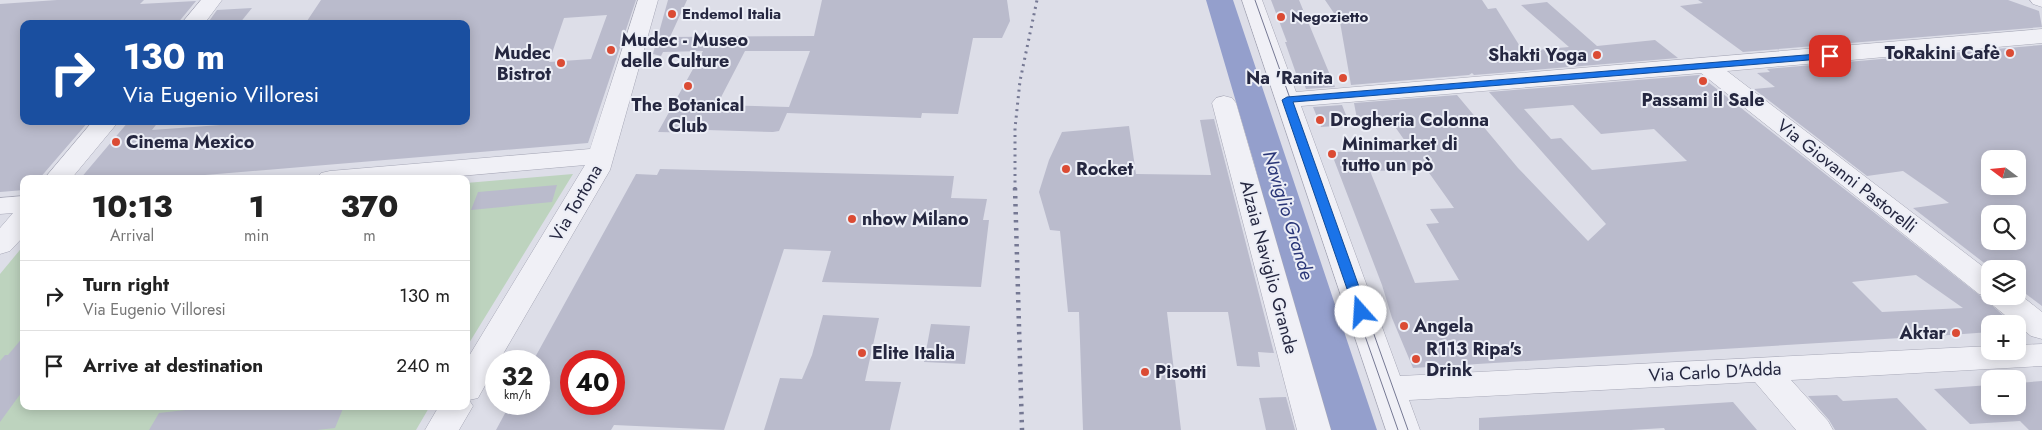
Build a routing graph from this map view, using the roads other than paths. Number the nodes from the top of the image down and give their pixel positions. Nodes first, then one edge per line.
1 (212, 0) edge
2 (648, 0) edge
3 (1252, 0) edge
4 (195, 20) edge
5 (2042, 36) edge
6 (1704, 65) junction
7 (1287, 100) junction
8 (1224, 103) dead end
9 (104, 125) edge
10 (602, 156) junction
11 (60, 175) edge
12 (377, 175) edge
13 (20, 204) edge
14 (0, 206) edge
15 (20, 222) edge
16 (0, 245) edge
17 (1981, 280) edge
18 (2013, 305) edge
19 (2042, 328) edge
20 (2042, 355) edge
21 (1764, 370) junction
22 (470, 382) edge
23 (1389, 389) junction
24 (454, 410) edge
25 (442, 430) edge
26 (1314, 430) edge
27 (1403, 430) edge
28 (1816, 430) edge

1 - 4 street
2 - 10 street, Via Tortona
3 - 7 street
5 - 6 street
6 - 7 street
6 - 17 street, Via Giovanni Pastorelli
7 - 23 street
8 - 26 street, Alzaia Naviglio Grande
9 - 11 street
10 - 12 street
10 - 22 street, Via Tortona
13 - 14 street
15 - 16 street
18 - 19 street
20 - 21 street, Via Carlo D'Adda
21 - 23 street, Via Carlo D'Adda
21 - 28 street
23 - 27 street
24 - 25 street

